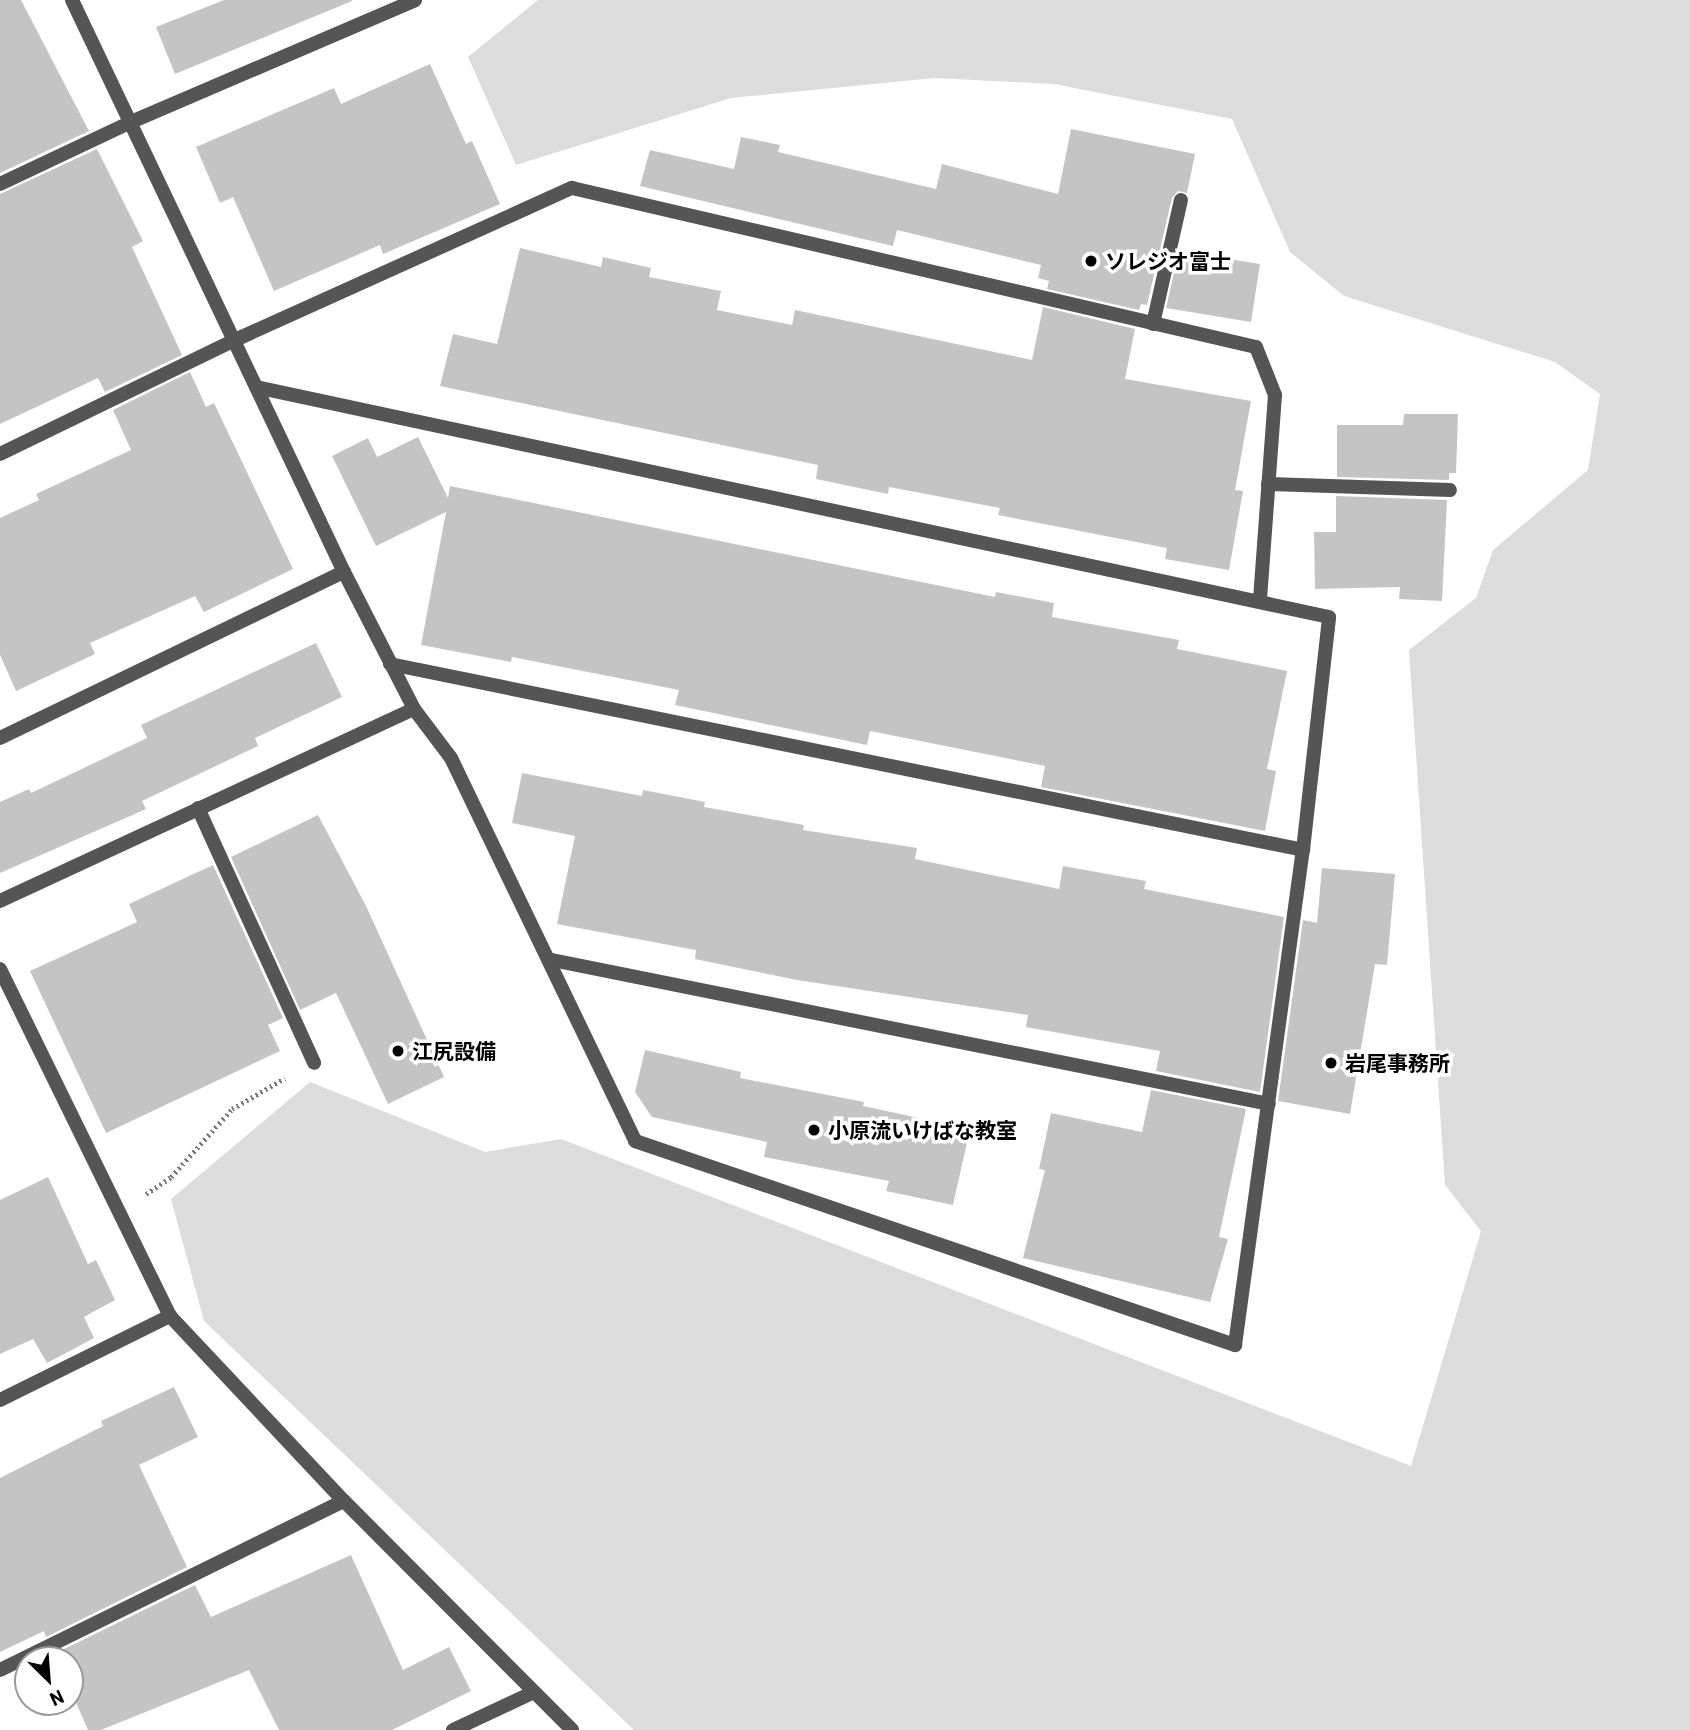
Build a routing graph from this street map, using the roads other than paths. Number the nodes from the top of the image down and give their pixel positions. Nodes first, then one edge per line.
1 (72, 0) edge
2 (415, 0) edge
3 (131, 122) junction
4 (0, 184) edge
5 (1181, 200) dead end
6 (1153, 324) junction
7 (235, 340) junction
8 (256, 387) junction
9 (0, 454) edge
10 (1268, 484) junction
11 (1450, 489) dead end
12 (344, 572) junction
13 (1260, 598) junction
14 (390, 664) junction
15 (414, 709) junction
16 (0, 738) edge
17 (198, 808) junction
18 (1303, 850) junction
19 (0, 901) edge
20 (552, 960) junction
21 (0, 969) edge
22 (314, 1063) road end
23 (1269, 1104) junction
24 (170, 1316) junction
25 (0, 1399) edge
26 (344, 1501) junction
27 (0, 1670) edge
28 (534, 1692) junction
29 (453, 1730) edge
30 (572, 1730) edge

1 - 3 street
2 - 3 street
3 - 4 street
3 - 7 street
5 - 6 street
6 - 7 street
6 - 10 street
7 - 8 street
7 - 9 street
8 - 12 street
8 - 13 street
10 - 11 street
10 - 13 street
12 - 14 street
12 - 16 street
13 - 18 street
14 - 15 street
14 - 18 street
15 - 17 street
15 - 20 street
17 - 19 street
17 - 22 street
18 - 23 street
20 - 23 street
20 - 23 street
21 - 24 street
24 - 25 street
24 - 26 street
26 - 27 street
26 - 28 street
28 - 29 street
28 - 30 street

